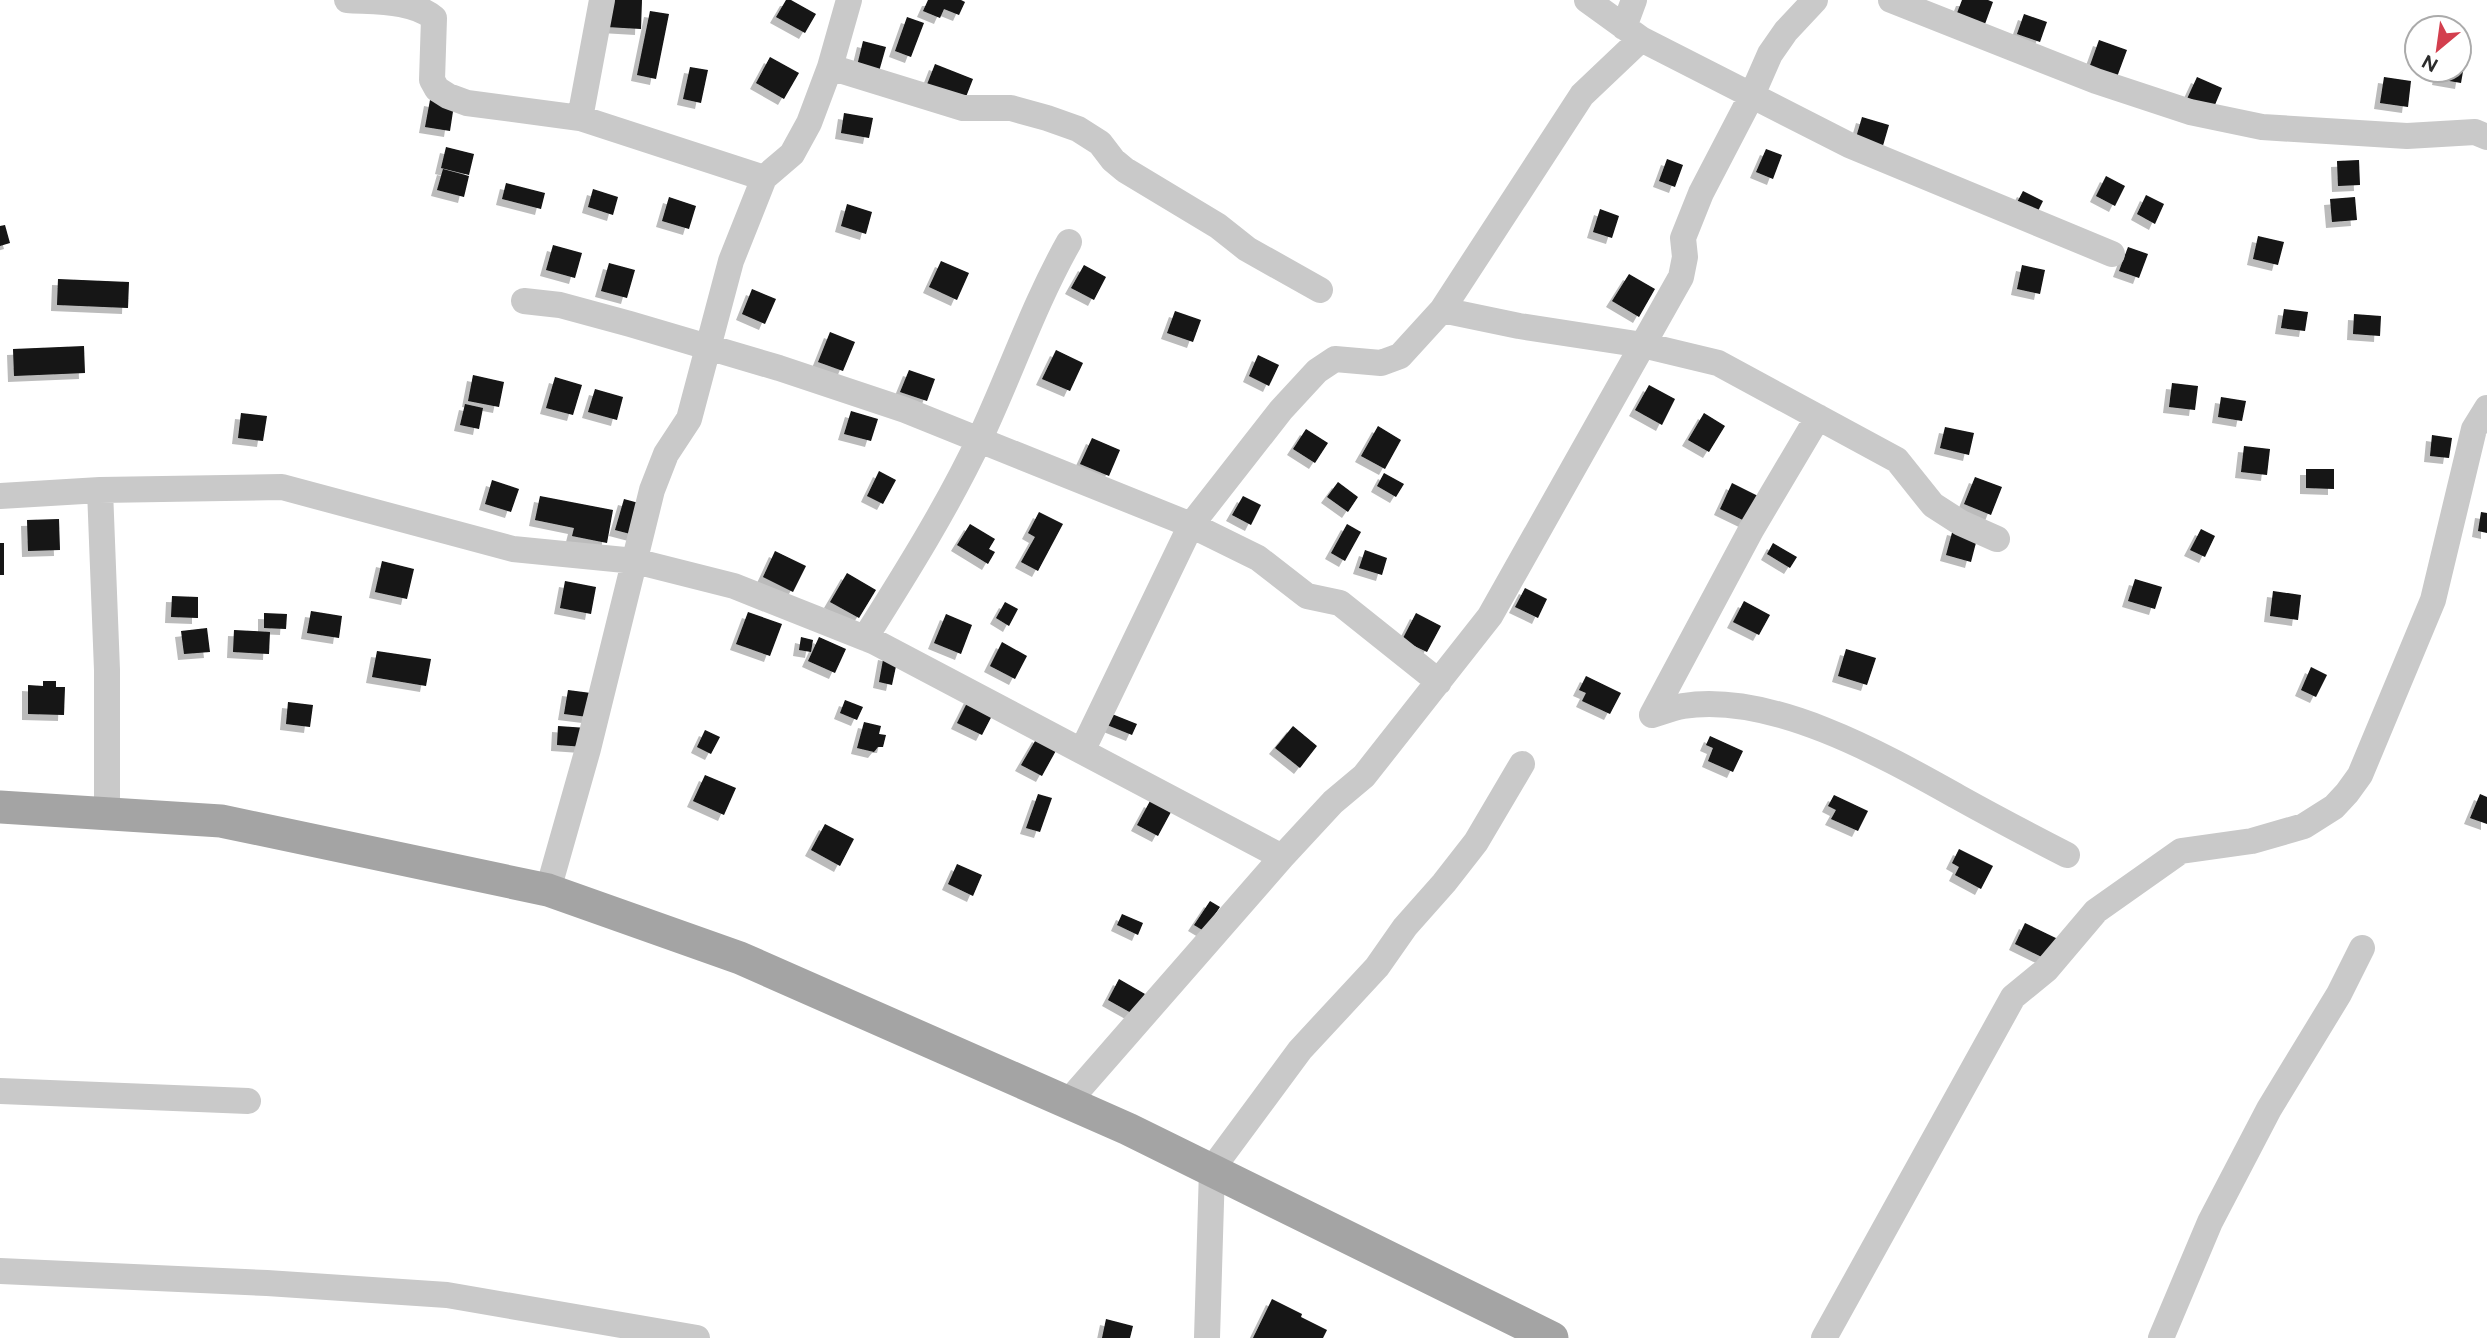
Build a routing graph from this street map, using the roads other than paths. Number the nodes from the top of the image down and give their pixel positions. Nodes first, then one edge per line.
1 (347, 0) edge
2 (602, 0) edge
3 (849, 0) edge
4 (1587, 0) edge
5 (1634, 0) edge
6 (1815, 0) edge
7 (1891, 0) edge
8 (406, 2) edge
9 (1632, 33) junction
10 (830, 67) junction
11 (1752, 95) junction
12 (580, 118) junction
13 (2487, 137) edge
14 (764, 178) junction
15 (1069, 242) dead end
16 (2112, 254) dead end
17 (1320, 290) dead end
18 (524, 300) dead end
19 (1443, 310) junction
20 (1643, 345) junction
21 (709, 348) junction
22 (2487, 408) edge
23 (1818, 417) junction
24 (979, 440) junction
25 (100, 490) junction
26 (0, 496) edge
27 (1191, 524) junction
28 (1997, 539) dead end
29 (635, 561) junction
30 (865, 638) junction
31 (1439, 682) junction
32 (1082, 751) junction
33 (1521, 764) dead end
34 (0, 807) edge
35 (107, 813) junction
36 (2067, 855) dead end
37 (1282, 857) junction
38 (548, 890) junction
39 (2362, 948) dead end
40 (0, 1091) edge
41 (248, 1101) dead end
42 (1067, 1104) junction
43 (1212, 1169) junction
44 (0, 1271) edge
45 (697, 1338) edge
46 (1207, 1338) edge
47 (1552, 1338) edge
48 (1824, 1338) edge
49 (2161, 1338) edge

1 - 8 street
2 - 12 street
3 - 10 street
4 - 9 street
5 - 9 street
6 - 11 street
7 - 13 street
8 - 12 street
9 - 11 street
9 - 19 street
10 - 14 street
10 - 17 street
11 - 16 street
11 - 20 street
12 - 14 street
14 - 21 street
15 - 24 street
18 - 21 street
19 - 20 street
19 - 27 street
20 - 23 street
20 - 31 street
21 - 24 street
21 - 29 street
22 - 48 street
23 - 28 street
23 - 36 street
24 - 27 street
24 - 30 street
25 - 26 street
25 - 29 street
25 - 35 street
27 - 31 street
27 - 32 street
29 - 30 street
29 - 38 street
30 - 32 street
31 - 37 street
32 - 37 street
33 - 43 street
34 - 35 main road
35 - 38 main road
37 - 42 street
38 - 42 main road
39 - 49 street
40 - 41 street
42 - 43 main road
43 - 46 street
43 - 47 main road
44 - 45 street

